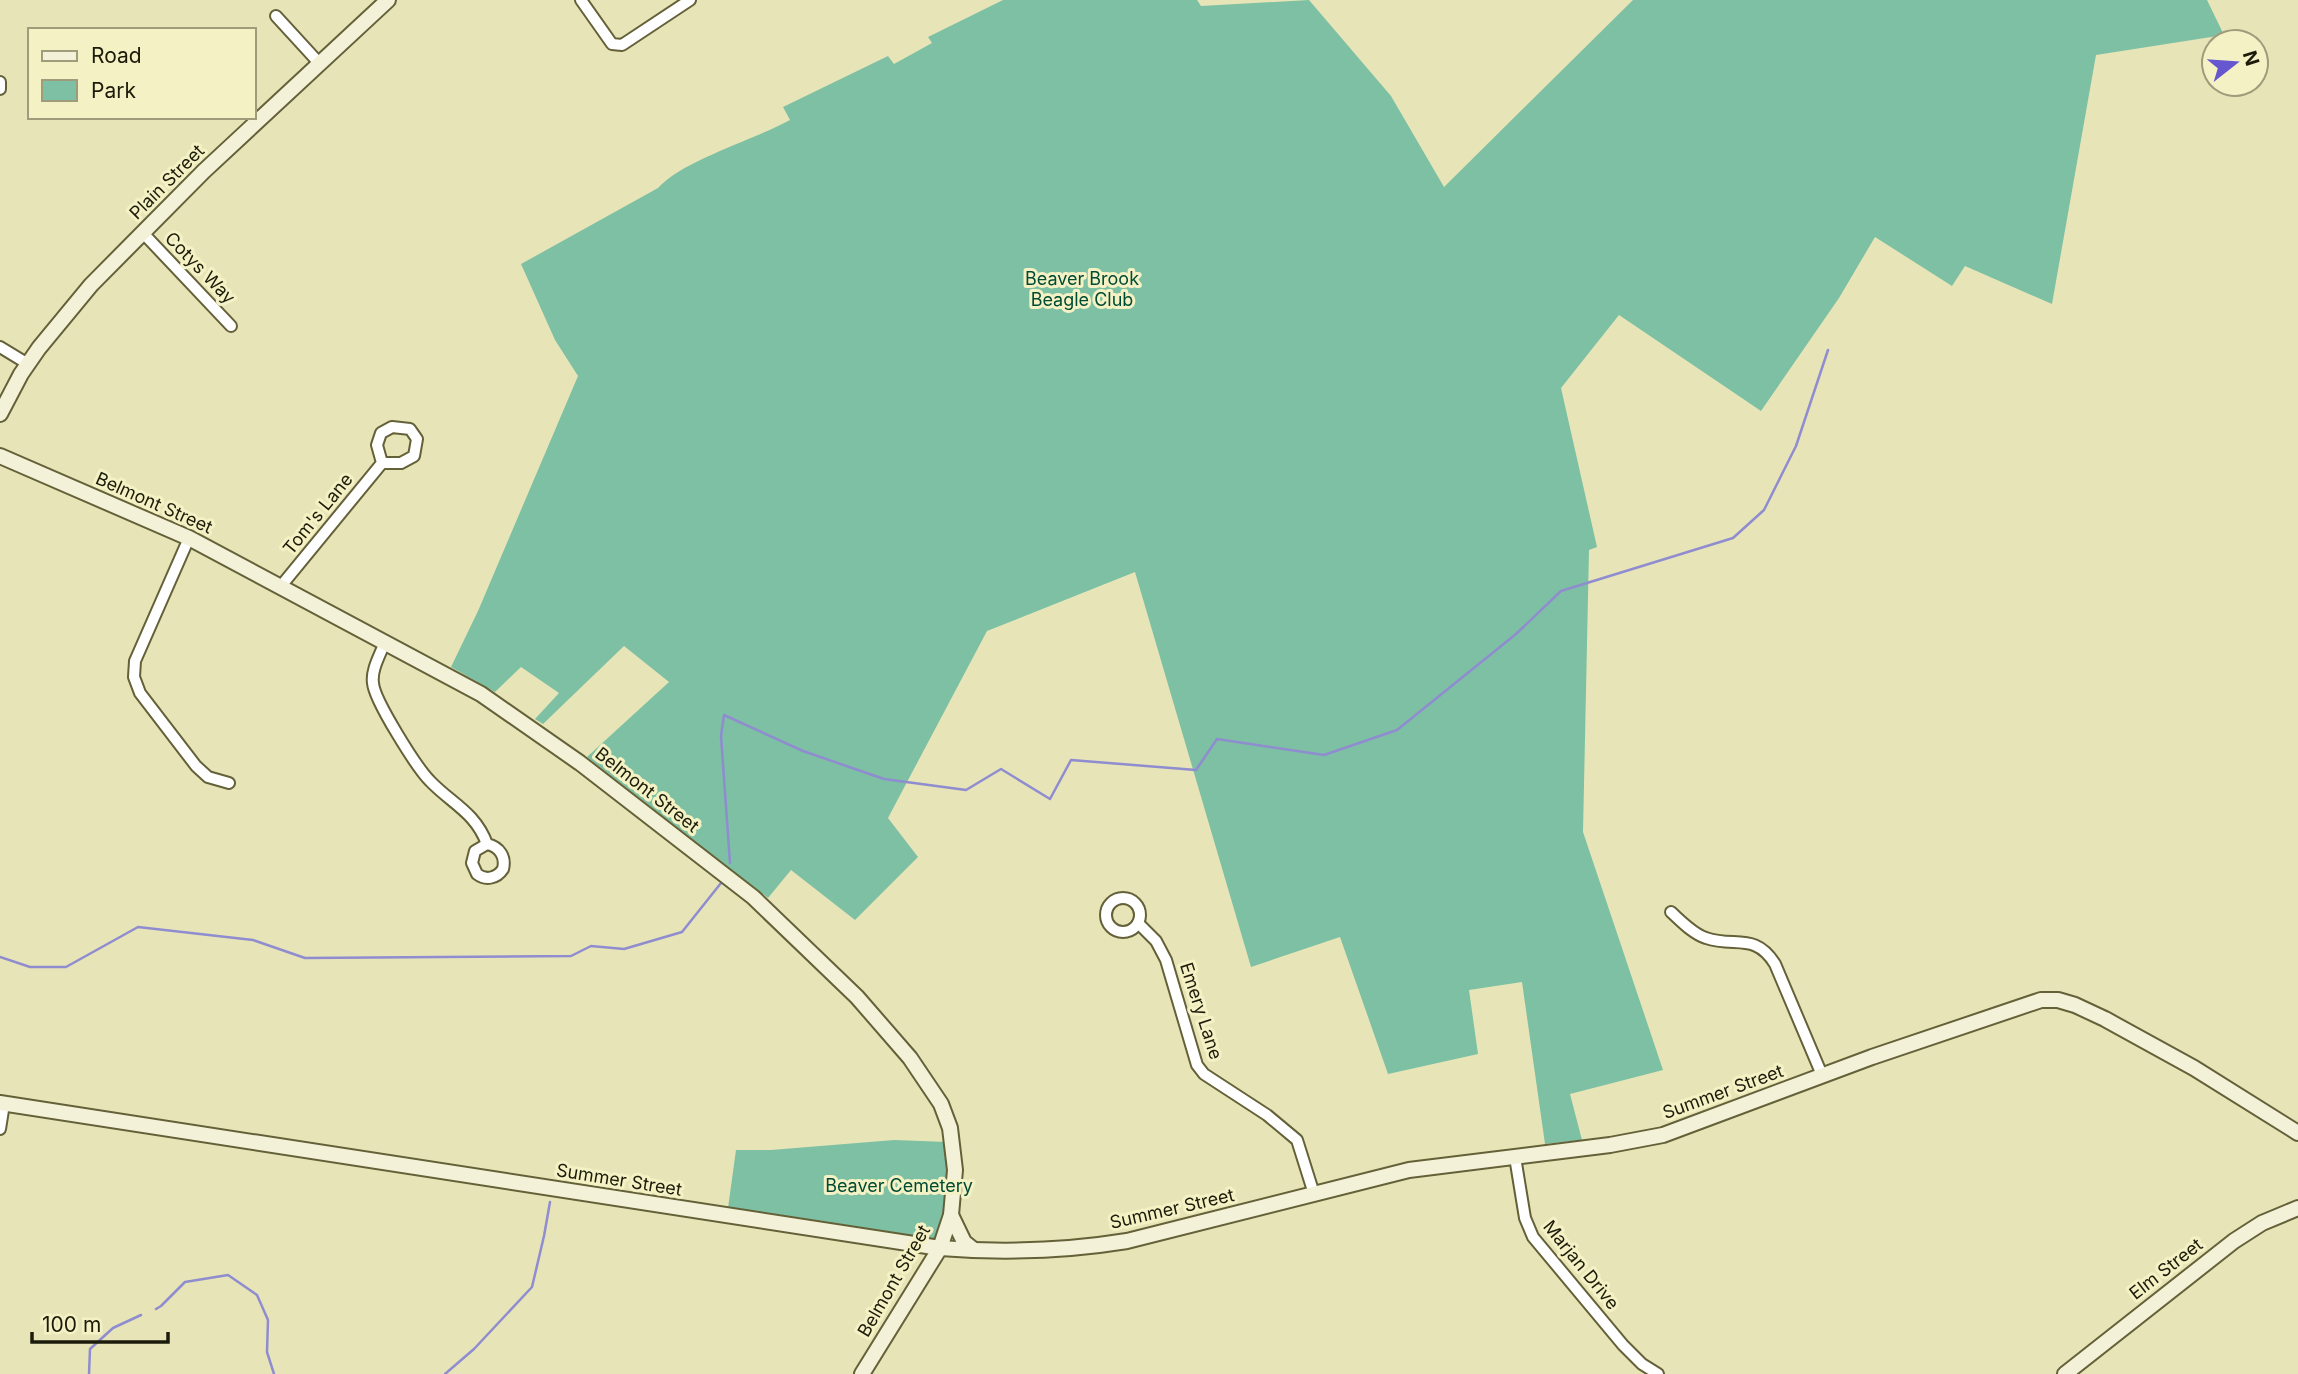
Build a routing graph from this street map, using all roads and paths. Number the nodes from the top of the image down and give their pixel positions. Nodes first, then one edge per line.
1 (388, 0) edge
2 (581, 0) edge
3 (690, 0) edge
4 (276, 16) dead end
5 (320, 64) junction
6 (0, 82) edge
7 (0, 89) edge
8 (143, 233) junction
9 (232, 326) dead end
10 (0, 347) edge
11 (28, 365) junction
12 (0, 414) edge
13 (0, 456) edge
14 (382, 463) dead end
15 (189, 538) junction
16 (281, 586) junction
17 (386, 642) junction
18 (229, 783) dead end
19 (487, 844) dead end
20 (1671, 912) dead end
21 (1138, 923) dead end
22 (1822, 1075) junction
23 (2, 1104) edge
24 (0, 1129) edge
25 (2298, 1133) edge
26 (1515, 1157) junction
27 (1314, 1194) junction
28 (2298, 1208) edge
29 (951, 1215) junction
30 (910, 1243) junction
31 (940, 1248) junction
32 (974, 1250) junction
33 (925, 1273) junction
34 (862, 1374) edge
35 (1658, 1374) edge
36 (2065, 1374) edge

1 - 5 street, Plain Street
2 - 3 street
4 - 5 street
5 - 8 street, Plain Street
6 - 7 street
8 - 9 street, Cotys Way
8 - 11 street, Plain Street
10 - 11 street
11 - 12 street, Plain Street
13 - 15 street, Belmont Street
14 - 16 street, Tom's Lane
15 - 16 street, Belmont Street
15 - 18 street
16 - 17 street, Belmont Street
17 - 19 street
17 - 29 street, Belmont Street
20 - 22 street
21 - 27 street, Emery Lane
22 - 25 street, Summer Street
22 - 26 street, Summer Street
23 - 24 street
23 - 30 street, Summer Street
26 - 27 street, Summer Street
26 - 35 street, Marjan Drive
27 - 32 street, Summer Street
28 - 36 street, Elm Street
29 - 31 street, Belmont Street
29 - 32 street
30 - 31 street, Summer Street
30 - 33 street
31 - 32 street, Summer Street
31 - 33 street, Belmont Street
33 - 34 street, Belmont Street

